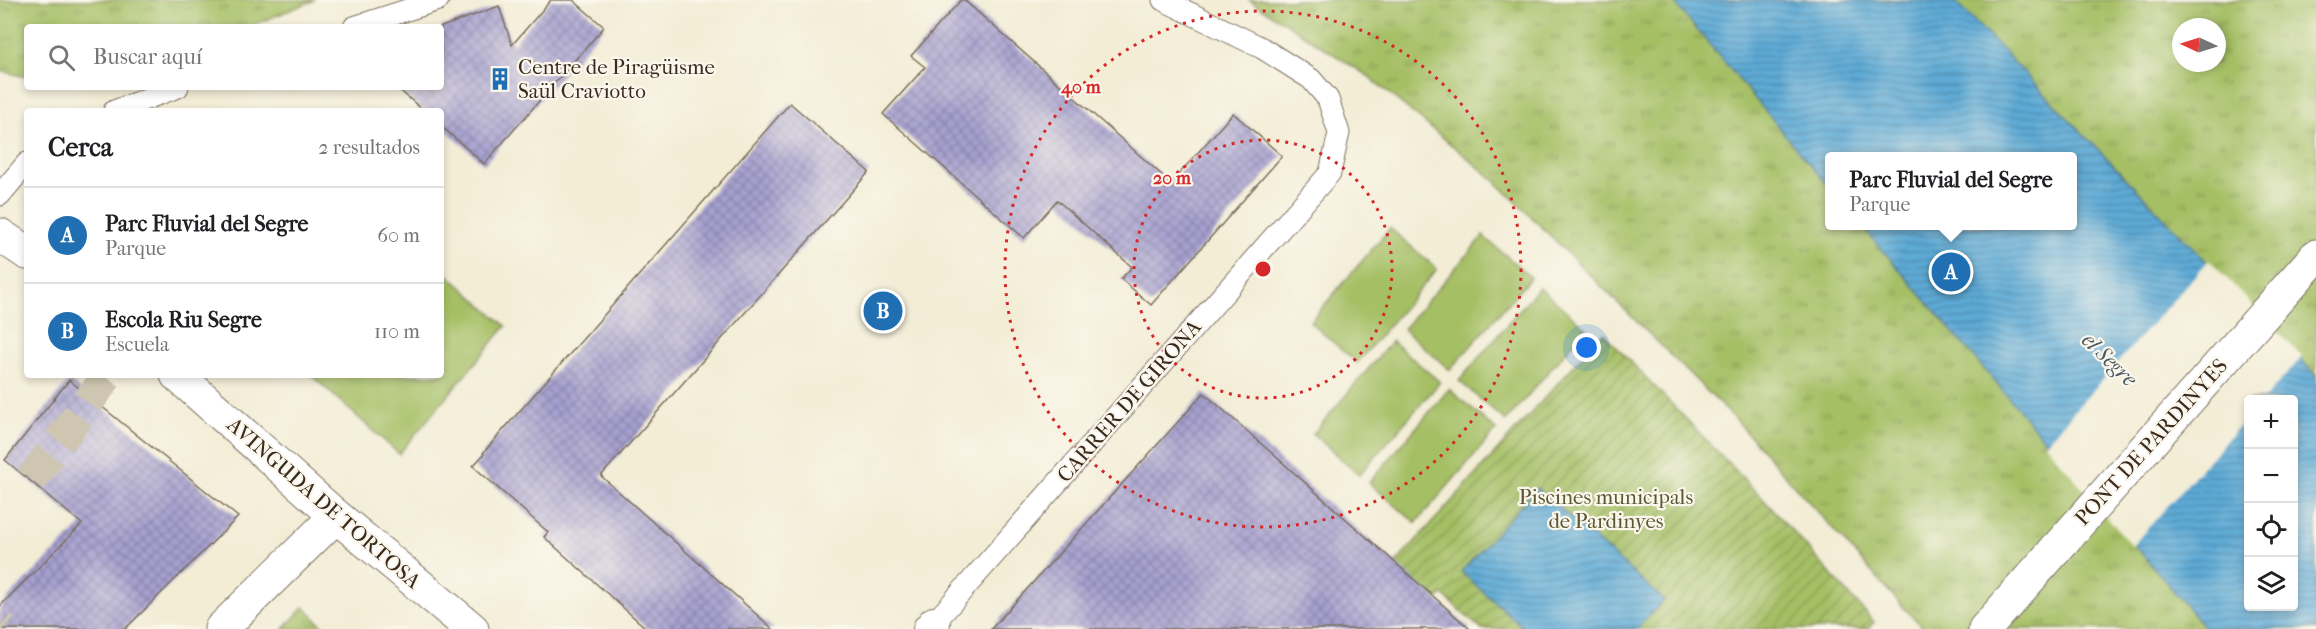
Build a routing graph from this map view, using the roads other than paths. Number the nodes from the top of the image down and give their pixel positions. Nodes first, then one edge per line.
1 (438, 0) edge
2 (1163, 0) edge
3 (363, 24) edge
4 (170, 90) edge
5 (122, 108) edge
6 (24, 167) edge
7 (0, 195) edge
8 (0, 235) edge
9 (24, 251) edge
10 (2316, 256) edge
11 (180, 378) edge
12 (336, 516) junction
13 (932, 626) edge
14 (221, 629) edge
15 (472, 629) edge
16 (1985, 629) edge

1 - 3 lane
2 - 13 lane, CARRER DE GIRONA
4 - 5 lane
6 - 7 lane
8 - 9 street
10 - 16 street, PONT DE PARDINYES
11 - 12 street, AVINGUDA DE TORTOSA
12 - 14 street
12 - 15 street, AVINGUDA DE TORTOSA

